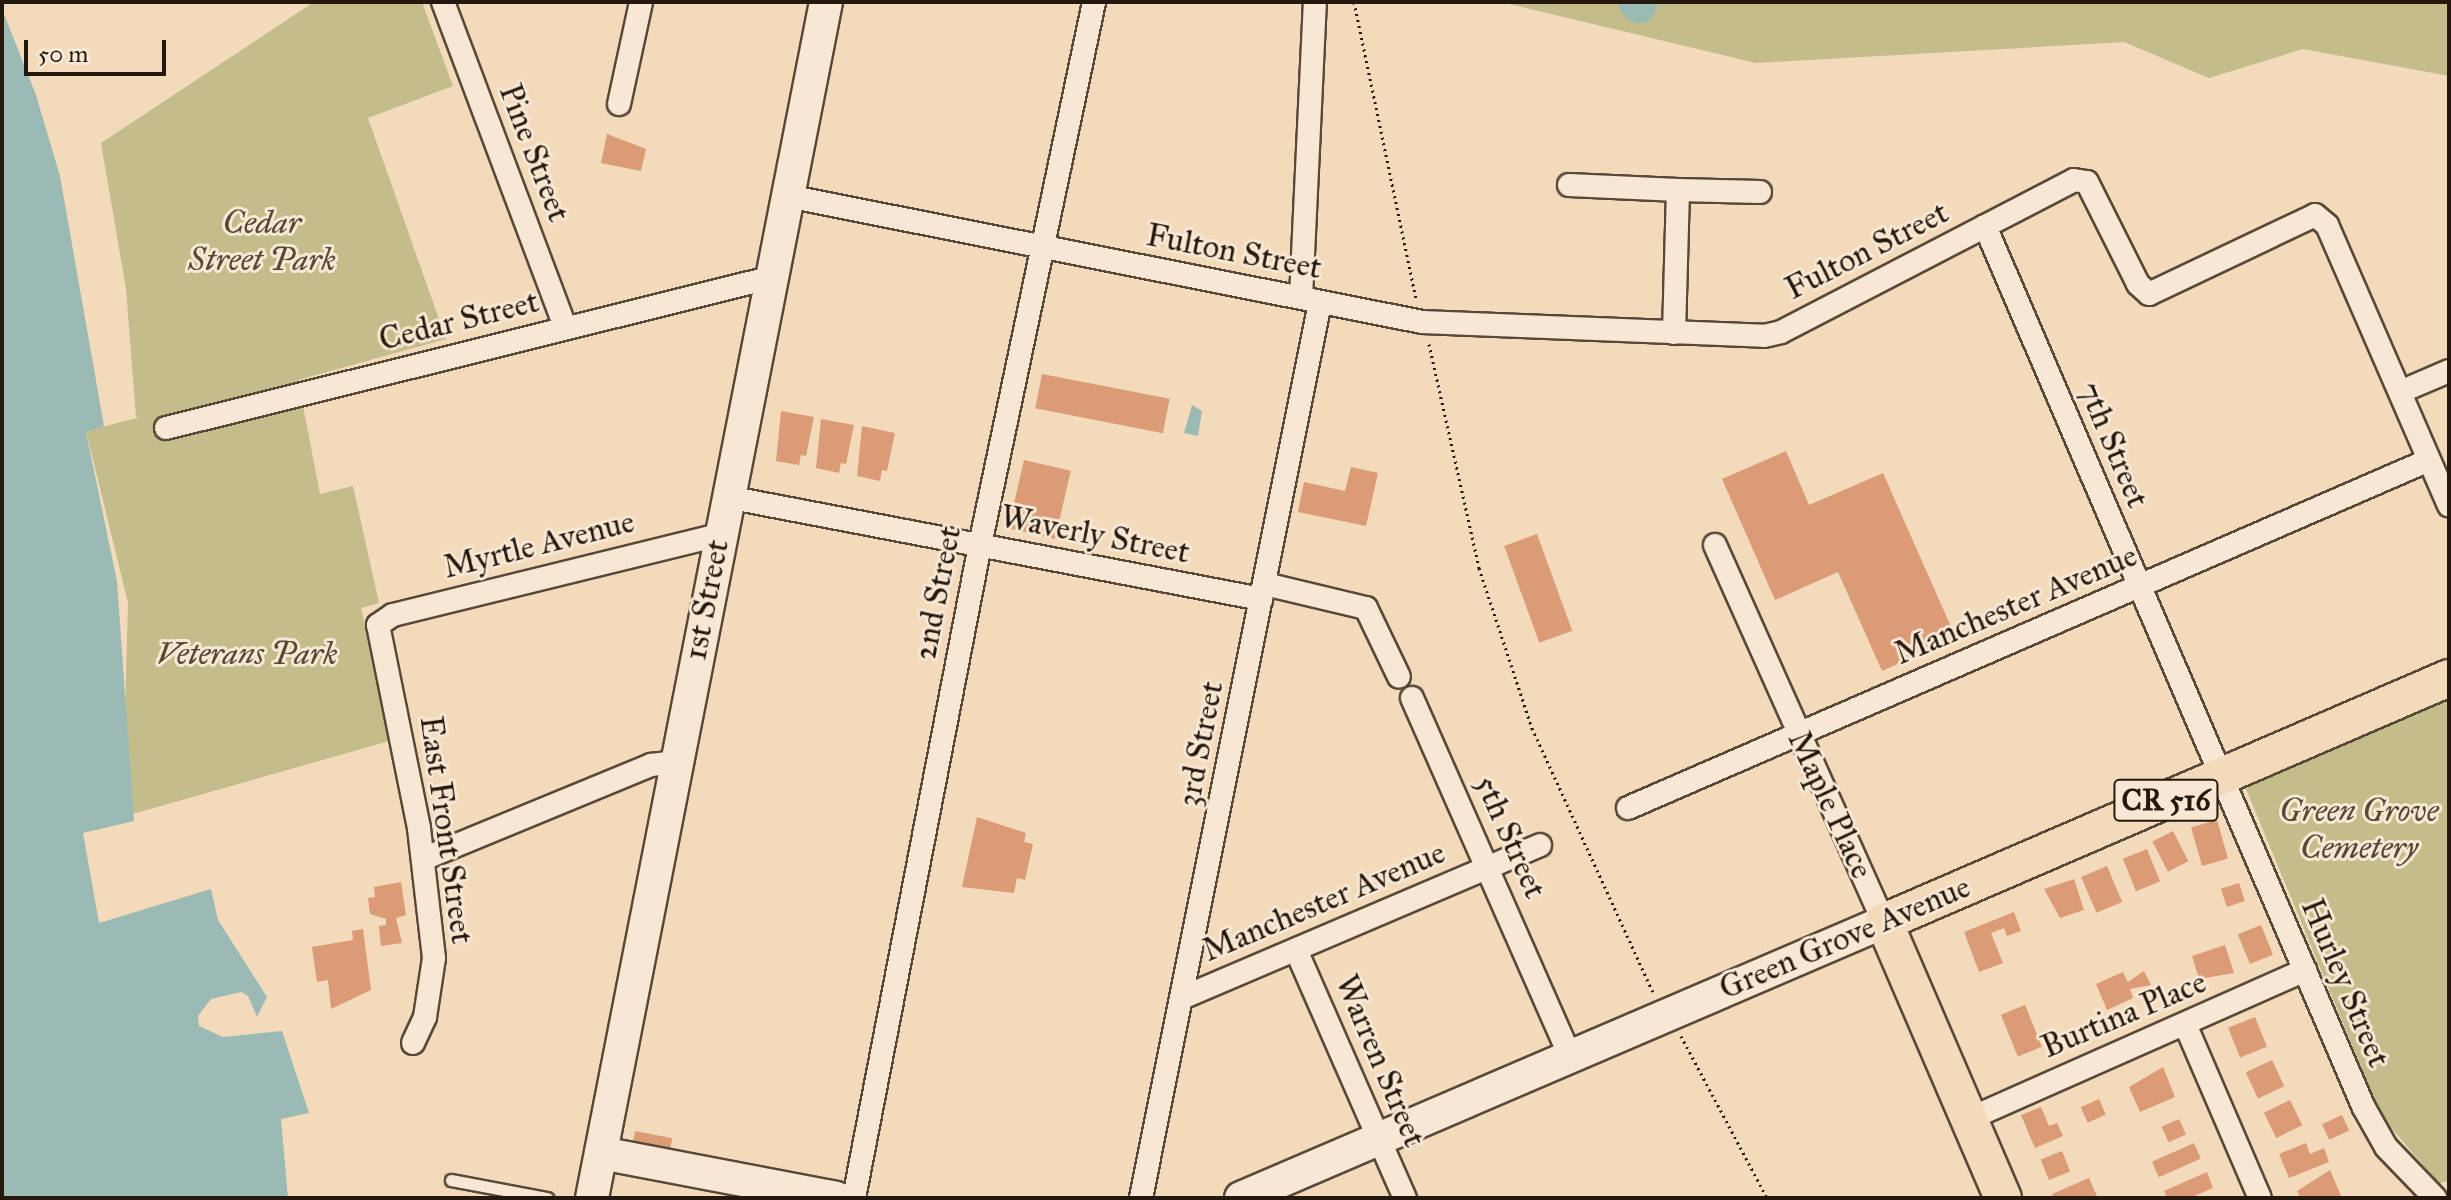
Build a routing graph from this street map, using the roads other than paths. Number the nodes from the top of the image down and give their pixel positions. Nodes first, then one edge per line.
1 (443, 2) edge
2 (641, 2) edge
3 (826, 2) edge
4 (1094, 2) edge
5 (1315, 2) edge
6 (619, 104) dead end
7 (1569, 185) dead end
8 (1678, 190) junction
9 (1760, 192) dead end
10 (787, 196) junction
11 (1985, 226) junction
12 (1045, 246) junction
13 (769, 278) junction
14 (1310, 299) junction
15 (565, 327) junction
16 (1674, 333) junction
17 (2449, 371) edge
18 (2400, 392) junction
19 (166, 428) dead end
20 (2429, 460) junction
21 (727, 497) junction
22 (2449, 506) edge
23 (719, 535) junction
24 (980, 545) junction
25 (1715, 545) dead end
26 (2139, 587) junction
27 (1263, 591) junction
28 (378, 625) joint
29 (1387, 648) joint
30 (1399, 677) joint
31 (2449, 678) edge
32 (1412, 698) joint
33 (1797, 735) junction
34 (675, 762) junction
35 (2221, 776) junction
36 (1628, 808) dead end
37 (1540, 845) dead end
38 (423, 859) junction
39 (1488, 866) junction
40 (1884, 922) junction
41 (1296, 950) junction
42 (2305, 970) junction
43 (1184, 997) junction
44 (2185, 1024) junction
45 (413, 1043) dead end
46 (1570, 1056) junction
47 (1969, 1119) junction
48 (1379, 1139) junction
49 (601, 1153) junction
50 (451, 1180) dead end
51 (547, 1198) edge
52 (592, 1198) edge
53 (836, 1198) edge
54 (854, 1198) edge
55 (1141, 1198) edge
56 (1241, 1198) edge
57 (1405, 1198) edge
58 (2003, 1198) edge
59 (2260, 1198) edge
60 (2435, 1198) edge

1 - 15 street, Pine Street
2 - 6 street
3 - 10 main road, 1st Street
4 - 12 street, 2nd Street
5 - 14 street, 3rd Street
7 - 8 street
8 - 9 street
8 - 16 street
10 - 12 street, Fulton Street
10 - 13 main road, 1st Street
11 - 16 street, Fulton Street
11 - 18 street, Fulton Street
11 - 26 street, 7th Street
12 - 14 street, Fulton Street
12 - 24 street, 2nd Street
13 - 15 street, Cedar Street
13 - 21 main road, 1st Street
14 - 16 street, Fulton Street
14 - 27 street, 3rd Street
15 - 19 street, Cedar Street
17 - 18 street
18 - 20 street
20 - 22 street
20 - 26 street, Manchester Avenue
21 - 23 main road, 1st Street
21 - 24 street, Waverly Street
23 - 28 street, Myrtle Avenue
23 - 34 main road, 1st Street
24 - 27 street, Waverly Street
24 - 54 street, 2nd Street
25 - 33 street, Maple Place
26 - 33 street, Manchester Avenue
26 - 35 street, 7th Street
27 - 29 street, Waverly Street
27 - 43 street, 3rd Street
28 - 38 street, East Front Street
29 - 30 street, 5th Street
30 - 32 lane, 5th Street
31 - 35 main road, Green Grove Avenue / CR 516
32 - 39 street, 5th Street
33 - 36 street, Manchester Avenue
33 - 40 street, Maple Place
34 - 38 street
34 - 49 main road, 1st Street
35 - 40 main road, Green Grove Avenue / CR 516
35 - 42 street, Hurley Street
37 - 39 street, Manchester Avenue
38 - 45 street, East Front Street
39 - 41 street, Manchester Avenue
39 - 46 street, 5th Street
40 - 46 main road, Green Grove Avenue
40 - 47 main road, Maple Place
41 - 43 street, Manchester Avenue
41 - 48 street, Warren Street
42 - 44 street, Burtina Place
42 - 60 street, Hurley Street
43 - 55 street, 3rd Street
44 - 47 street, Burtina Place
44 - 59 street
46 - 48 main road, Green Grove Avenue
47 - 58 main road, Maple Place
48 - 56 main road, Green Grove Avenue
48 - 57 street, Warren Street
49 - 52 main road, 1st Street
49 - 53 main road
50 - 51 lane

